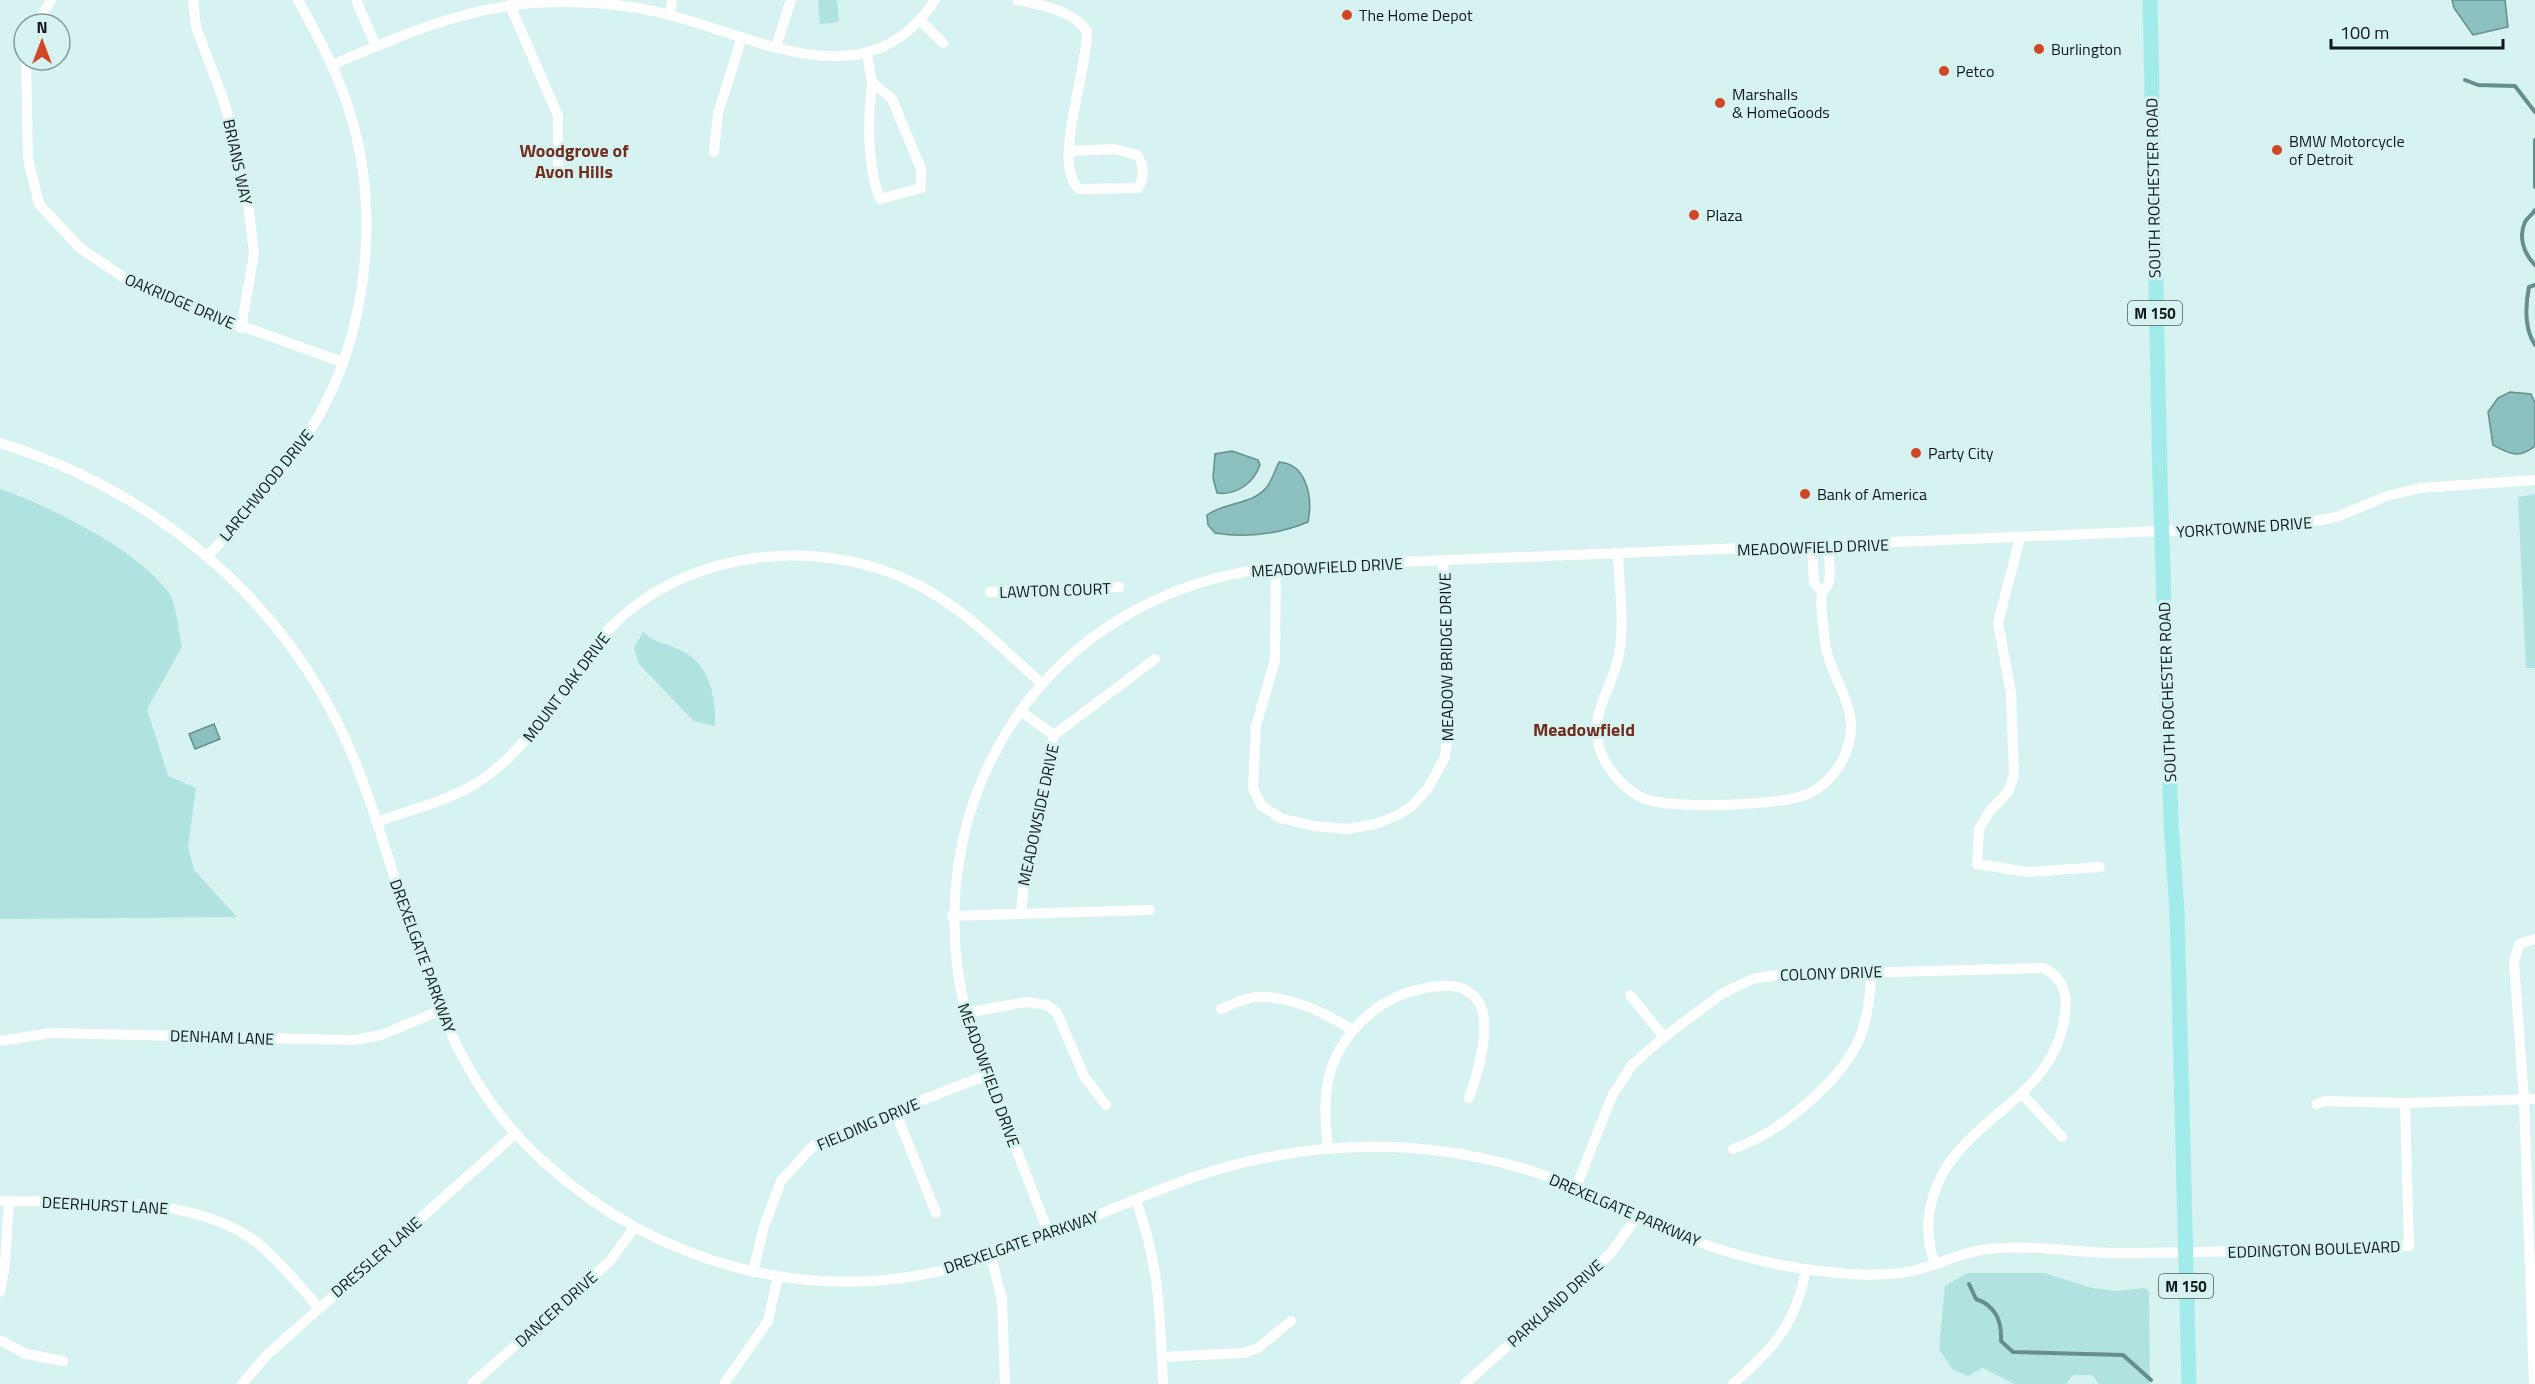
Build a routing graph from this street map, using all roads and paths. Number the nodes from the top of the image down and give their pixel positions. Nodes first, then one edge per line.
1 (194, 0) edge
2 (298, 0) edge
3 (356, 0) edge
4 (672, 0) edge
5 (791, 0) edge
6 (935, 0) edge
7 (1017, 0) edge
8 (2150, 0) edge
9 (486, 4) edge
10 (510, 5) junction
11 (670, 15) junction
12 (920, 20) junction
13 (742, 37) junction
14 (943, 43) dead end
15 (376, 46) junction
16 (776, 47) junction
17 (867, 54) junction
18 (332, 65) junction
19 (26, 72) edge
20 (872, 82) junction
21 (1069, 151) junction
22 (714, 152) dead end
23 (558, 164) dead end
24 (241, 328) junction
25 (342, 362) junction
26 (0, 443) edge
27 (2535, 480) edge
28 (2162, 533) junction
29 (2020, 538) junction
30 (1828, 546) junction
31 (1812, 547) junction
32 (1618, 554) junction
33 (208, 556) junction
34 (1443, 561) junction
35 (1276, 567) junction
36 (1119, 587) dead end
37 (990, 592) dead end
38 (1822, 592) junction
39 (1155, 659) dead end
40 (1042, 684) junction
41 (1020, 711) junction
42 (1054, 735) junction
43 (377, 822) junction
44 (2100, 867) dead end
45 (1150, 910) dead end
46 (1021, 914) junction
47 (952, 916) junction
48 (2535, 939) edge
49 (1871, 972) junction
50 (1630, 995) dead end
51 (1221, 1009) dead end
52 (439, 1011) junction
53 (965, 1012) junction
54 (1352, 1030) junction
55 (1664, 1036) junction
56 (0, 1041) edge
57 (987, 1075) junction
58 (2022, 1094) junction
59 (1469, 1098) dead end
60 (2530, 1099) edge
61 (2404, 1103) junction
62 (2316, 1104) dead end
63 (1106, 1105) dead end
64 (895, 1112) junction
65 (515, 1134) junction
66 (2062, 1137) dead end
67 (1328, 1149) junction
68 (1733, 1149) dead end
69 (1576, 1187) junction
70 (1136, 1200) junction
71 (4, 1201) edge
72 (936, 1213) dead end
73 (1637, 1216) junction
74 (633, 1228) junction
75 (1049, 1234) junction
76 (2185, 1253) junction
77 (991, 1256) junction
78 (1935, 1264) junction
79 (1806, 1269) junction
80 (753, 1272) junction
81 (778, 1276) junction
82 (0, 1292) edge
83 (2533, 1302) edge
84 (319, 1308) junction
85 (1291, 1321) dead end
86 (0, 1340) edge
87 (1162, 1357) junction
88 (63, 1361) dead end
89 (242, 1384) edge
90 (472, 1384) edge
91 (724, 1384) edge
92 (1005, 1384) edge
93 (1163, 1384) edge
94 (1465, 1384) edge
95 (1733, 1384) edge
96 (2189, 1384) edge
97 (2534, 1384) edge

1 - 24 street, BRIANS WAY
2 - 18 street, LARCHWOOD DRIVE
3 - 15 street
4 - 11 street
5 - 16 street
6 - 12 street
7 - 21 street
8 - 28 main road, SOUTH ROCHESTER ROAD / M 150
9 - 10 street
9 - 15 street
10 - 11 street
10 - 23 street
11 - 13 street
12 - 14 street
12 - 17 street
13 - 16 street
13 - 22 street
15 - 18 street
16 - 17 street
17 - 20 street
18 - 25 street, LARCHWOOD DRIVE
19 - 24 street, OAKRIDGE DRIVE
20 - 20 street
21 - 21 street
24 - 25 street, OAKRIDGE DRIVE
25 - 33 street, LARCHWOOD DRIVE
26 - 33 street, DREXELGATE PARKWAY
27 - 28 street, YORKTOWNE DRIVE
28 - 29 street, MEADOWFIELD DRIVE
28 - 76 main road, SOUTH ROCHESTER ROAD / M 150
29 - 30 street, MEADOWFIELD DRIVE
29 - 44 street
30 - 31 street, MEADOWFIELD DRIVE
30 - 38 street
31 - 32 street, MEADOWFIELD DRIVE
31 - 38 street
32 - 34 street, MEADOWFIELD DRIVE
32 - 38 street
33 - 43 street, DREXELGATE PARKWAY
34 - 35 street, MEADOWFIELD DRIVE
34 - 35 street, MEADOW BRIDGE DRIVE
35 - 40 street, MEADOWFIELD DRIVE
36 - 37 street, LAWTON COURT
39 - 42 street, MEADOWSIDE DRIVE
40 - 41 street, MEADOWFIELD DRIVE
40 - 43 street, MOUNT OAK DRIVE
41 - 42 street
41 - 47 street, MEADOWFIELD DRIVE
42 - 46 street, MEADOWSIDE DRIVE
43 - 52 street, DREXELGATE PARKWAY
45 - 46 street
46 - 47 street
47 - 53 street, MEADOWFIELD DRIVE
48 - 60 street
49 - 55 street, COLONY DRIVE
49 - 58 street, COLONY DRIVE
49 - 68 street
50 - 55 street
51 - 54 street
52 - 56 street, DENHAM LANE
52 - 65 street, DREXELGATE PARKWAY
53 - 57 street, MEADOWFIELD DRIVE
53 - 63 street
54 - 59 street
54 - 67 street
55 - 69 street, COLONY DRIVE
57 - 64 street, FIELDING DRIVE
57 - 75 street, MEADOWFIELD DRIVE
58 - 66 street
58 - 78 street, COLONY DRIVE
60 - 61 street
60 - 83 street
61 - 62 street
61 - 76 street, EDDINGTON BOULEVARD
64 - 72 street
64 - 80 street, FIELDING DRIVE
65 - 74 street, DREXELGATE PARKWAY
65 - 84 street, DRESSLER LANE
67 - 69 street, DREXELGATE PARKWAY
67 - 70 street, DREXELGATE PARKWAY
69 - 73 street, DREXELGATE PARKWAY
70 - 75 street, DREXELGATE PARKWAY
70 - 87 street
71 - 82 street
71 - 84 street, DEERHURST LANE
73 - 79 street, DREXELGATE PARKWAY
73 - 94 street, PARKLAND DRIVE
74 - 80 street, DREXELGATE PARKWAY
74 - 90 street, DANCER DRIVE
75 - 77 street, DREXELGATE PARKWAY
76 - 78 street, DREXELGATE PARKWAY
76 - 96 main road, SOUTH ROCHESTER ROAD / M 150
77 - 81 street, DREXELGATE PARKWAY
77 - 92 street
78 - 79 street, DREXELGATE PARKWAY
79 - 95 street
80 - 81 street, DREXELGATE PARKWAY
81 - 91 street
83 - 97 street
84 - 89 street, DRESSLER LANE
85 - 87 street
86 - 88 street
87 - 93 street

